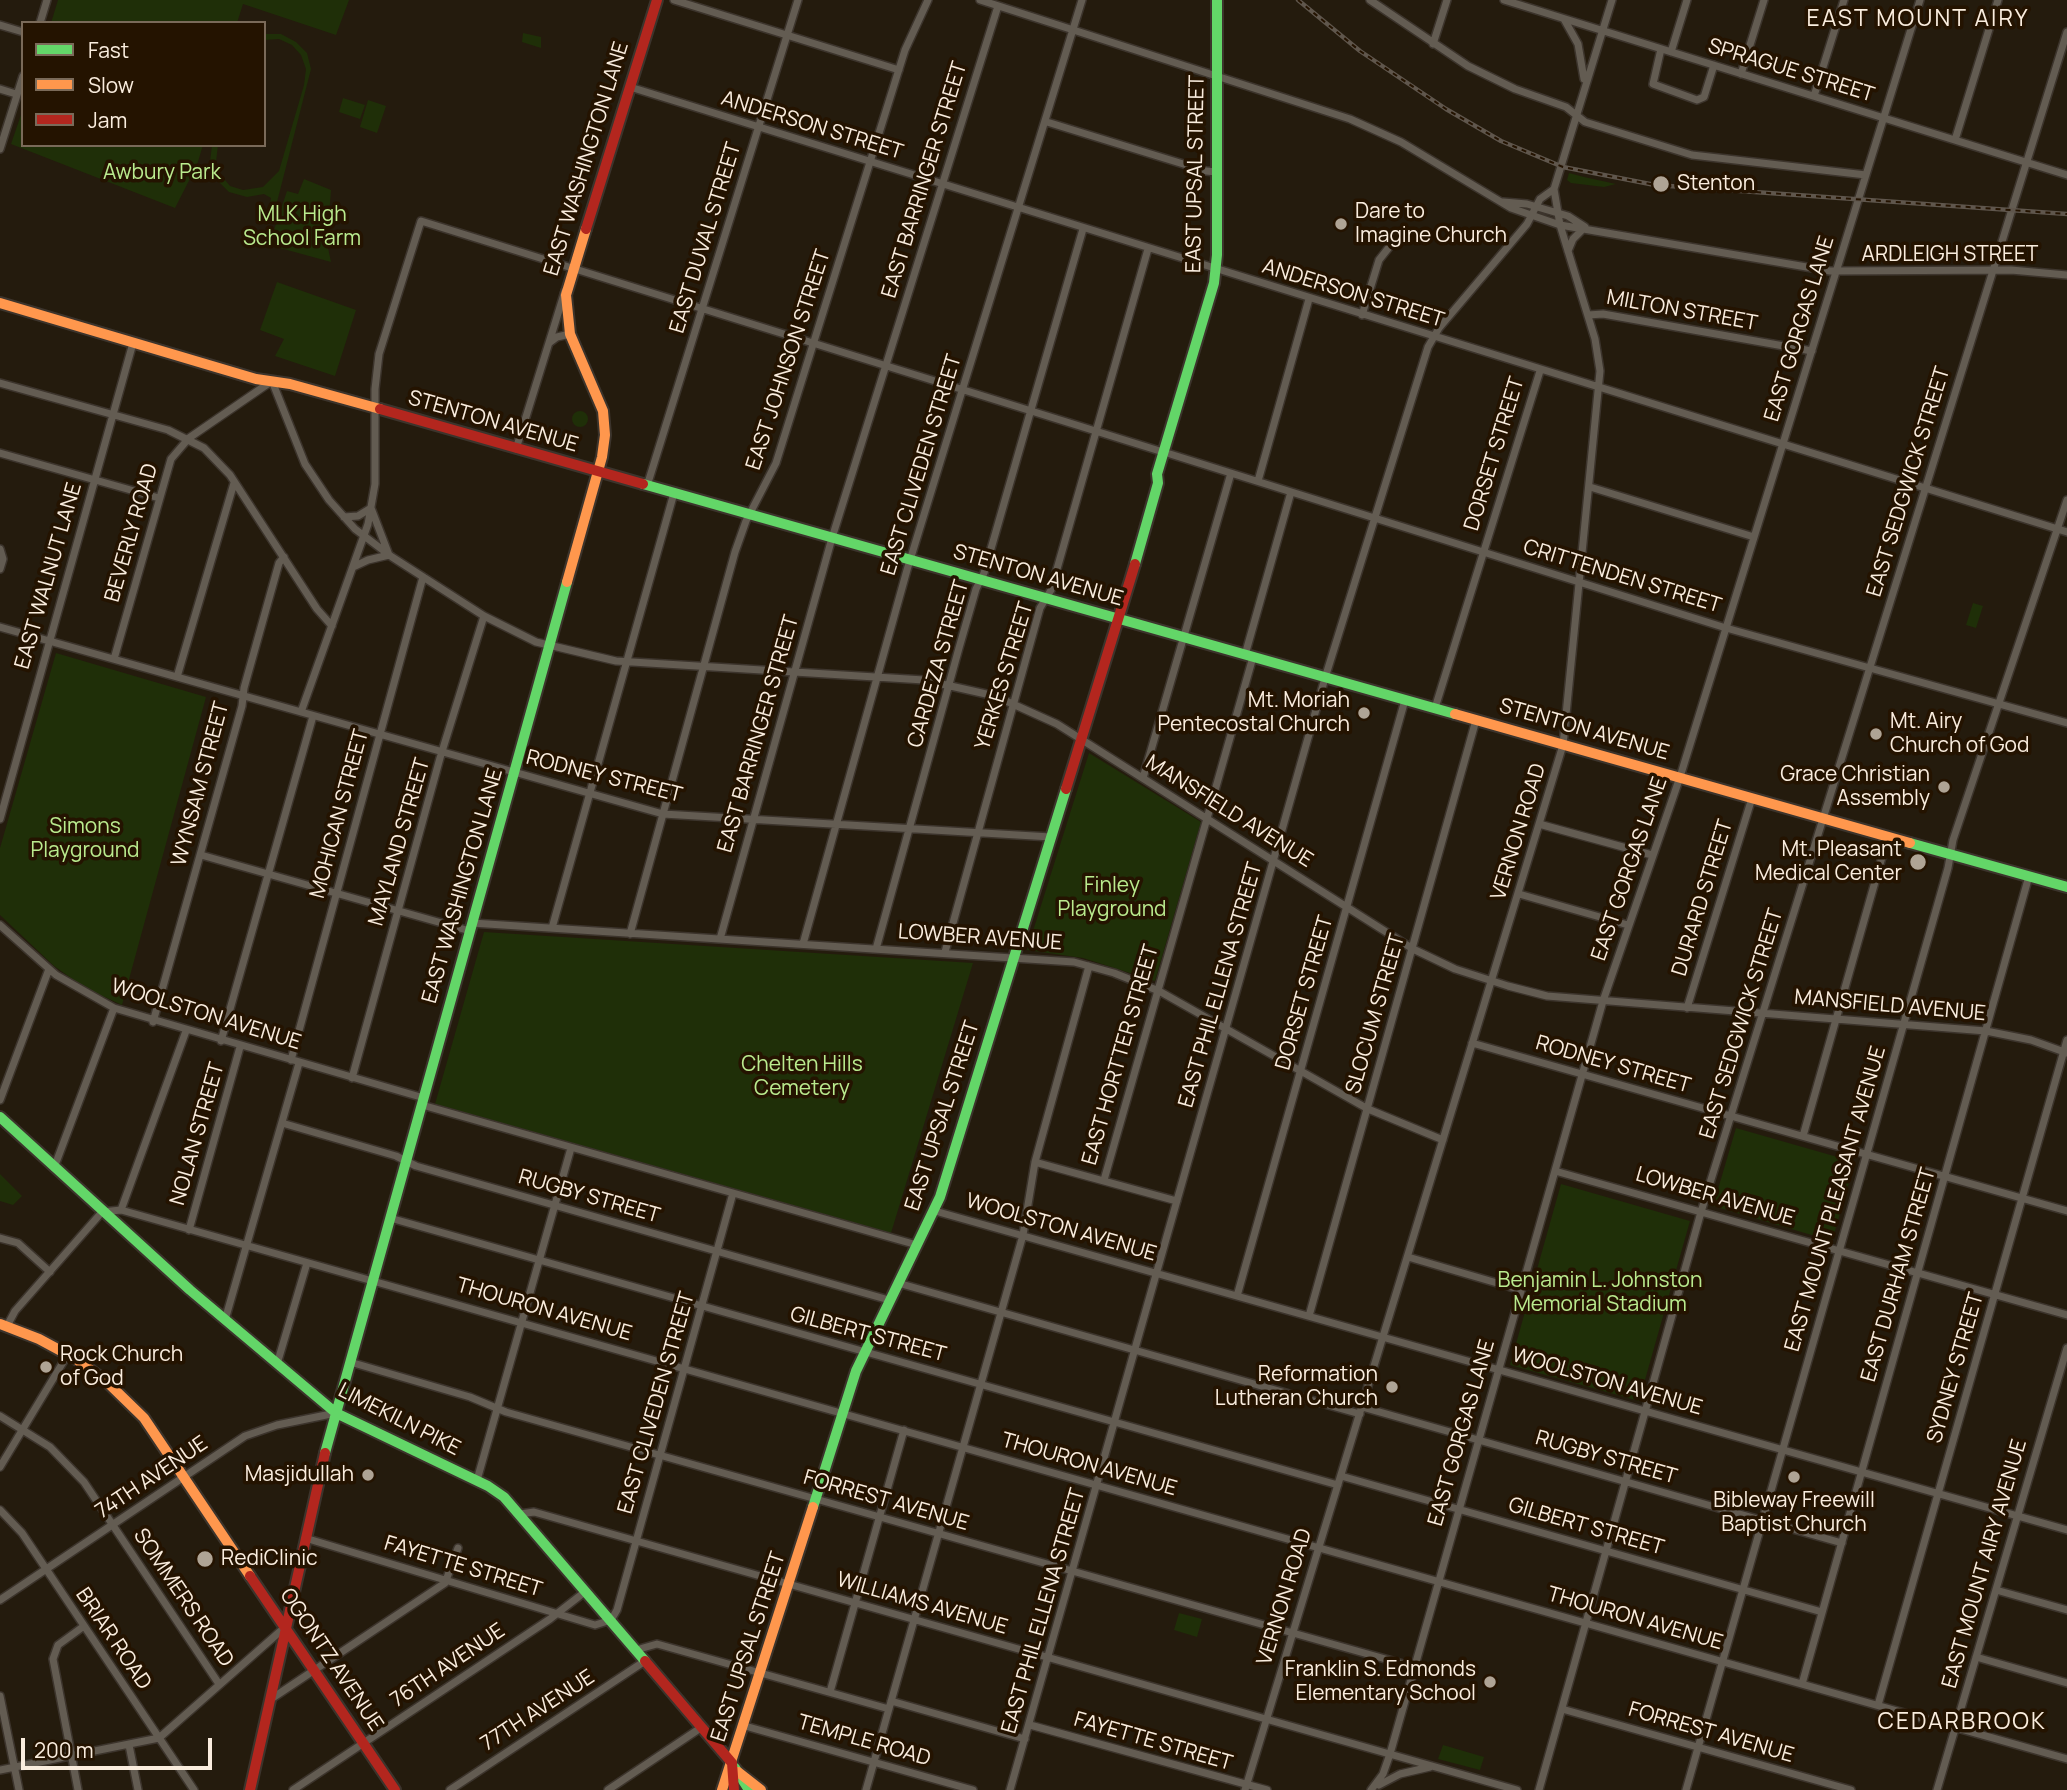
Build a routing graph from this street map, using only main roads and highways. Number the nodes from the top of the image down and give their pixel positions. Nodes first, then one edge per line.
1 (657, 0) edge
2 (1217, 0) edge
3 (0, 303) edge
4 (598, 472) junction
5 (1119, 619) junction
6 (2067, 887) edge
7 (0, 1117) edge
8 (3, 1325) edge
9 (336, 1413) junction
10 (285, 1627) junction
11 (735, 1768) junction
12 (250, 1790) edge
13 (395, 1790) edge
14 (722, 1790) edge
15 (734, 1790) edge
16 (749, 1790) edge
17 (761, 1790) edge

1 - 4 main road, EAST WASHINGTON LANE
2 - 5 main road, EAST UPSAL STREET
3 - 4 main road, STENTON AVENUE
4 - 5 main road, STENTON AVENUE
4 - 9 main road, EAST WASHINGTON LANE
5 - 6 main road, STENTON AVENUE
5 - 11 main road, EAST UPSAL STREET
7 - 9 main road, LIMEKILN PIKE
8 - 10 main road, OGONTZ AVENUE
9 - 10 main road, EAST WASHINGTON LANE
9 - 11 main road, LIMEKILN PIKE
10 - 12 main road, EAST WASHINGTON LANE
10 - 13 main road, OGONTZ AVENUE
11 - 14 main road, EAST UPSAL STREET
11 - 15 main road
11 - 16 main road
11 - 17 main road

